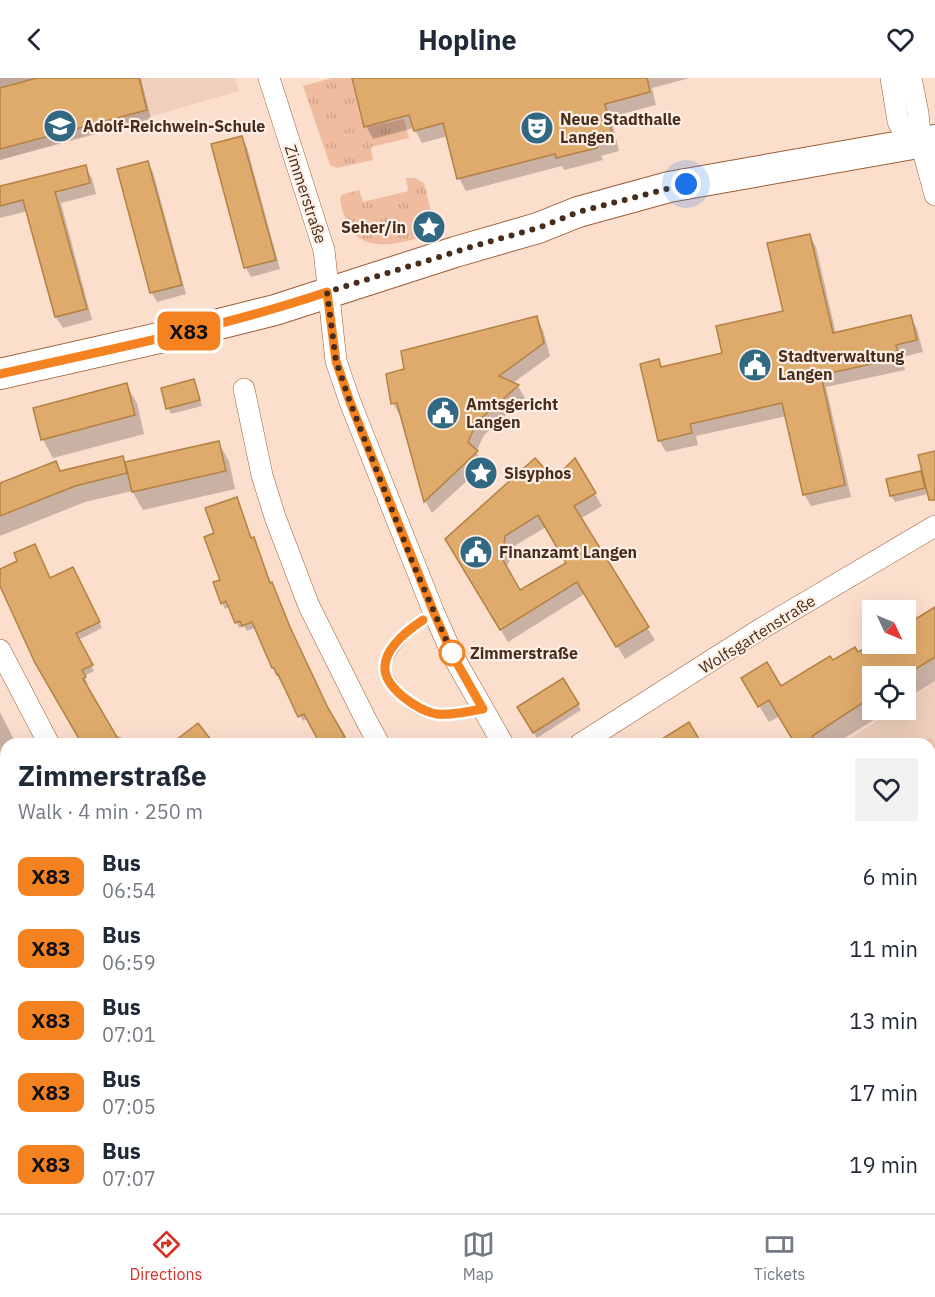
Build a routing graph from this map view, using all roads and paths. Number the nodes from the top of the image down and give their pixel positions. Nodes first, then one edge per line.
1 (269, 78) edge
2 (891, 78) edge
3 (911, 78) edge
4 (922, 143) edge
5 (935, 195) edge
6 (327, 292) junction
7 (0, 374) edge
8 (244, 389) dead end
9 (935, 526) edge
10 (434, 613) junction
11 (0, 650) edge
12 (483, 709) junction
13 (46, 738) edge
14 (376, 738) edge
15 (500, 738) edge
16 (589, 738) edge

1 - 6 street, Zimmerstraße
2 - 4 street
3 - 4 street
4 - 5 street
4 - 6 main road
6 - 7 main road
6 - 10 street, Zimmerstraße
8 - 14 street
9 - 16 street, Wolfsgartenstraße
10 - 12 street, Zimmerstraße
10 - 12 lane
11 - 13 street
12 - 15 street, Zimmerstraße

